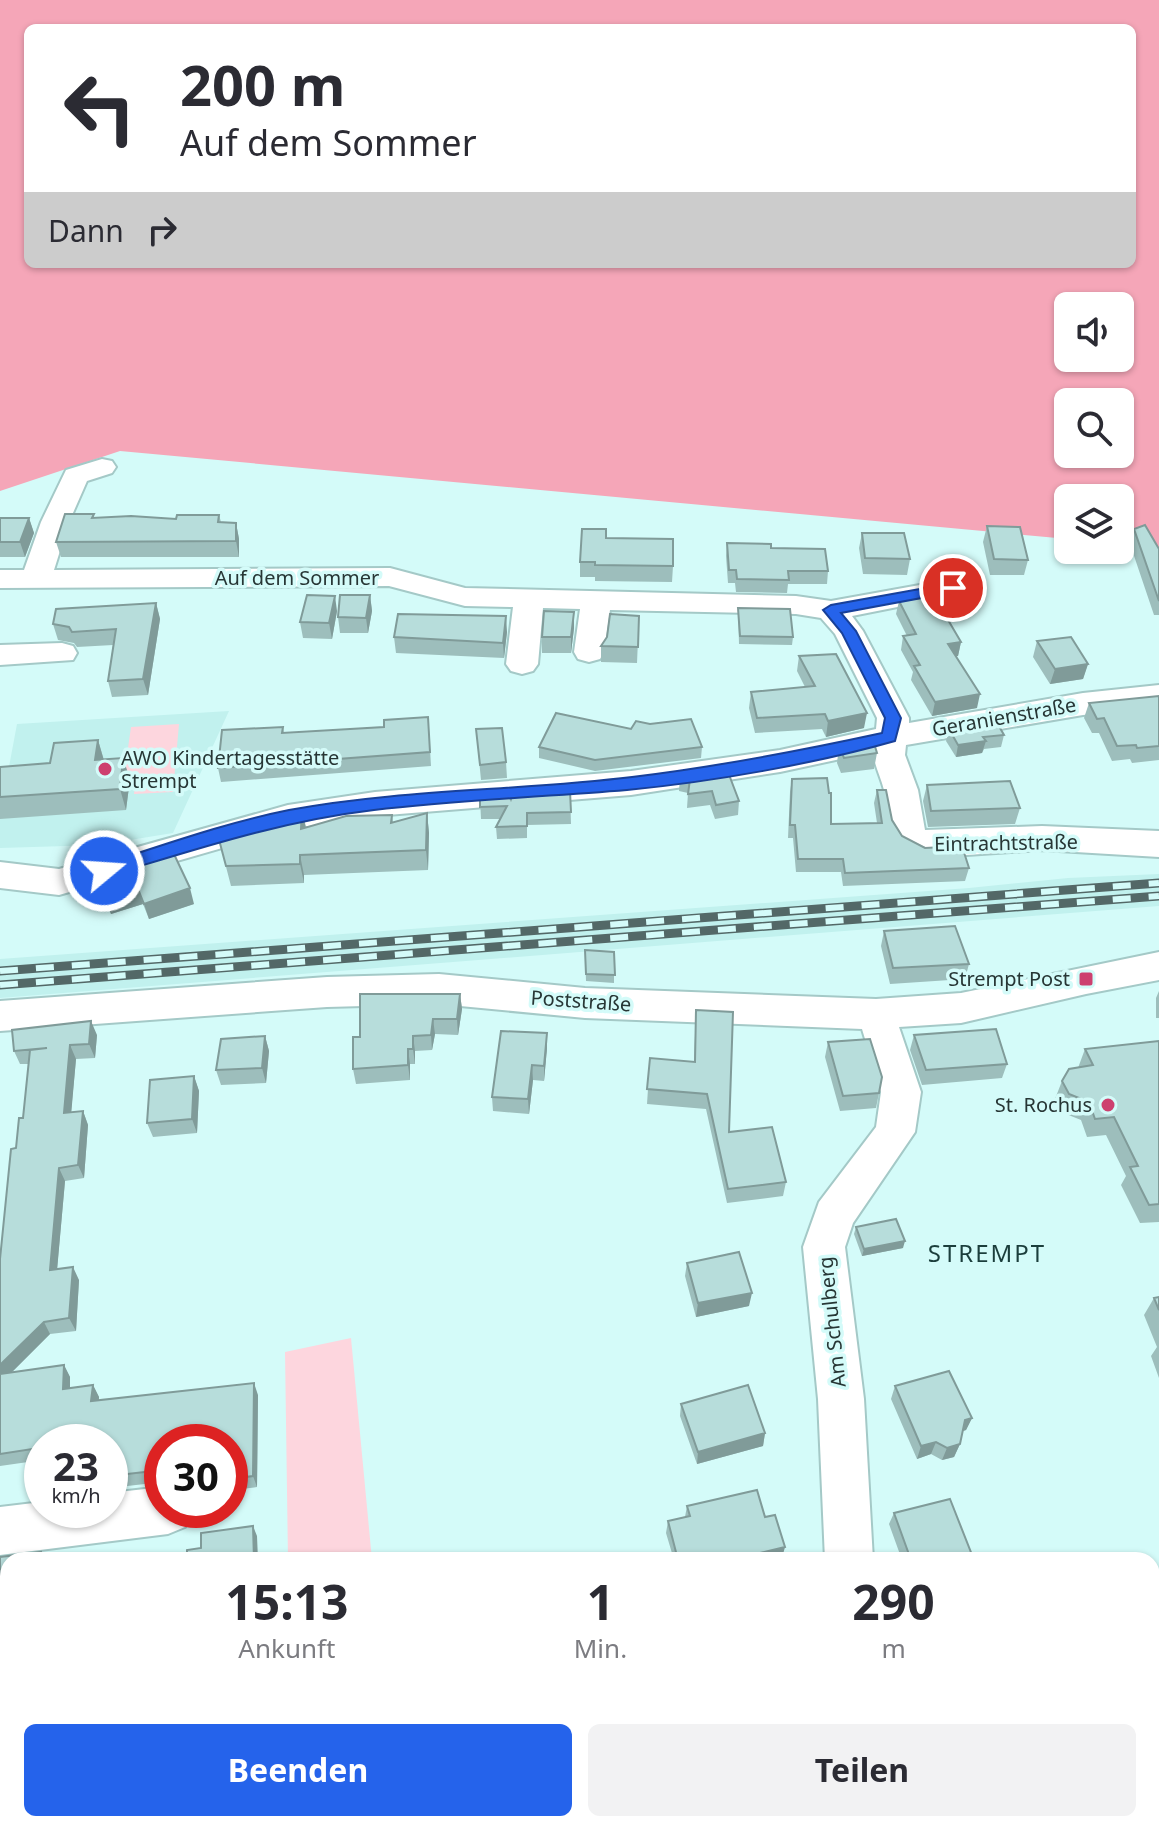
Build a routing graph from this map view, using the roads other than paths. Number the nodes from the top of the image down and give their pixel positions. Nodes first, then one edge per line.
1 (102, 467) dead end
2 (0, 579) edge
3 (36, 579) junction
4 (953, 588) dead end
5 (529, 598) junction
6 (596, 600) junction
7 (831, 610) junction
8 (4, 647) edge
9 (589, 652) dead end
10 (62, 653) dead end
11 (522, 664) dead end
12 (1159, 696) edge
13 (889, 737) junction
14 (1159, 844) edge
15 (0, 875) edge
16 (1159, 966) edge
17 (876, 1014) junction
18 (0, 1016) edge
19 (144, 1513) edge
20 (0, 1531) edge
21 (849, 1552) edge

1 - 3 street
2 - 3 street, Auf dem Sommer
3 - 5 street, Auf dem Sommer
4 - 7 street, Auf dem Sommer
5 - 6 street, Auf dem Sommer
5 - 11 street
6 - 7 street, Auf dem Sommer
6 - 9 street
7 - 13 street
8 - 10 street
12 - 13 street, Geranienstraße
13 - 14 street, Eintrachtstraße
13 - 15 street, Geranienstraße
16 - 17 street, Poststraße
17 - 18 street, Poststraße
17 - 21 street, Am Schulberg
19 - 20 street

